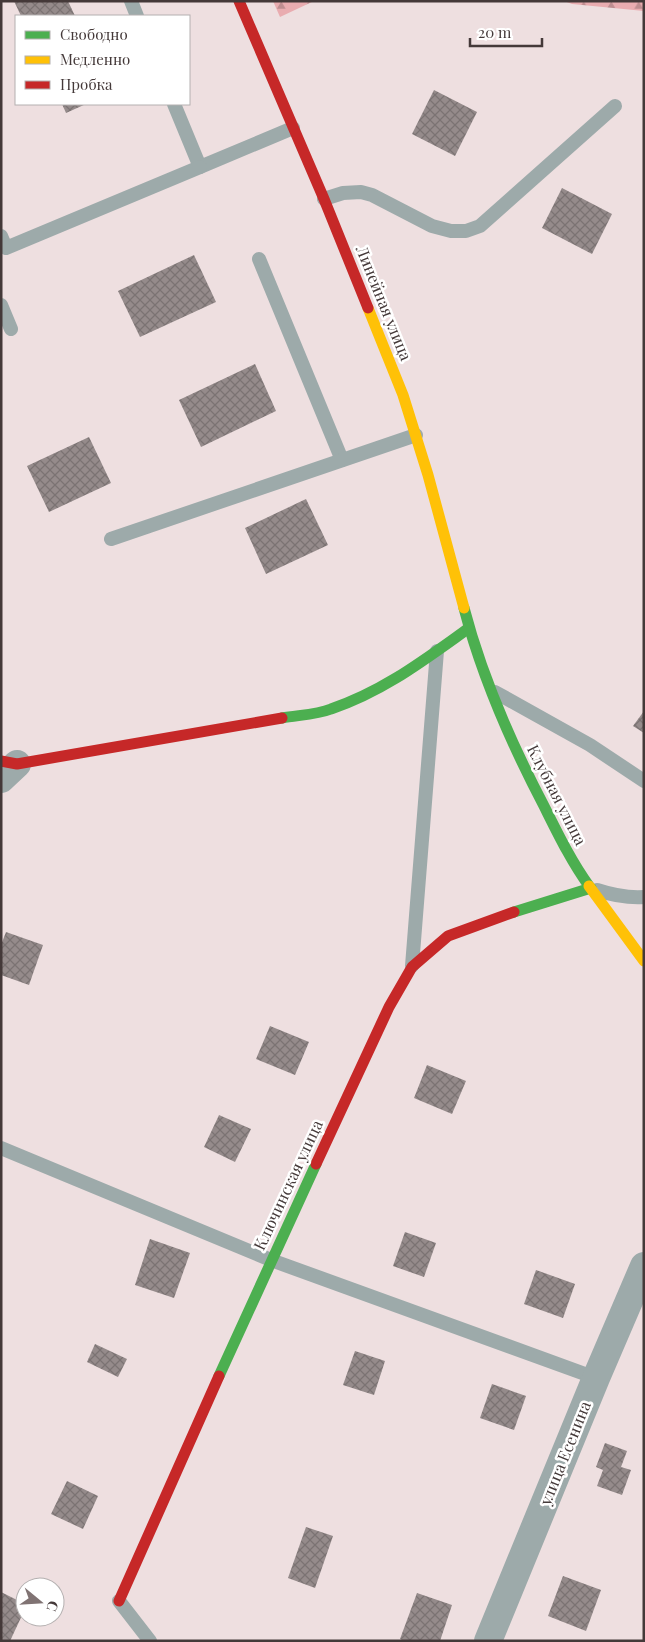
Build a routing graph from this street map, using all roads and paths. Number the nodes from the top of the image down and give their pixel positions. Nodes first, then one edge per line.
1 (131, 1) edge
2 (239, 1) edge
3 (137, 15) edge
4 (174, 105) edge
5 (615, 106) dead end
6 (293, 128) junction
7 (200, 167) junction
8 (324, 199) junction
9 (3, 245) edge
10 (258, 259) dead end
11 (1, 306) edge
12 (11, 329) dead end
13 (416, 435) junction
14 (342, 460) junction
15 (111, 539) dead end
16 (469, 628) junction
17 (437, 651) junction
18 (492, 690) junction
19 (6, 768) edge
20 (644, 782) edge
21 (591, 888) junction
22 (644, 896) edge
23 (644, 961) edge
24 (412, 967) junction
25 (1, 1148) edge
26 (271, 1260) junction
27 (644, 1266) edge
28 (596, 1378) junction
29 (119, 1601) joint
30 (150, 1641) edge
31 (488, 1641) edge

1 - 3 lane
2 - 6 street, Линейная улица
4 - 7 lane
5 - 8 lane
6 - 7 lane
6 - 8 street, Линейная улица
7 - 9 lane
8 - 13 street, Линейная улица
10 - 14 lane
11 - 12 lane
13 - 14 lane
13 - 16 street, Линейная улица
14 - 15 lane
16 - 17 street
16 - 18 street, Клубная улица
17 - 19 street
17 - 24 lane
18 - 20 lane
18 - 21 street, Клубная улица
21 - 22 lane
21 - 23 street, Клубная улица
21 - 24 street, Ключинская улица
24 - 26 street, Ключинская улица
25 - 26 lane
26 - 28 lane
26 - 29 street, Ключинская улица
27 - 28 street, улица Есенина
28 - 31 street, улица Есенина
29 - 30 lane

